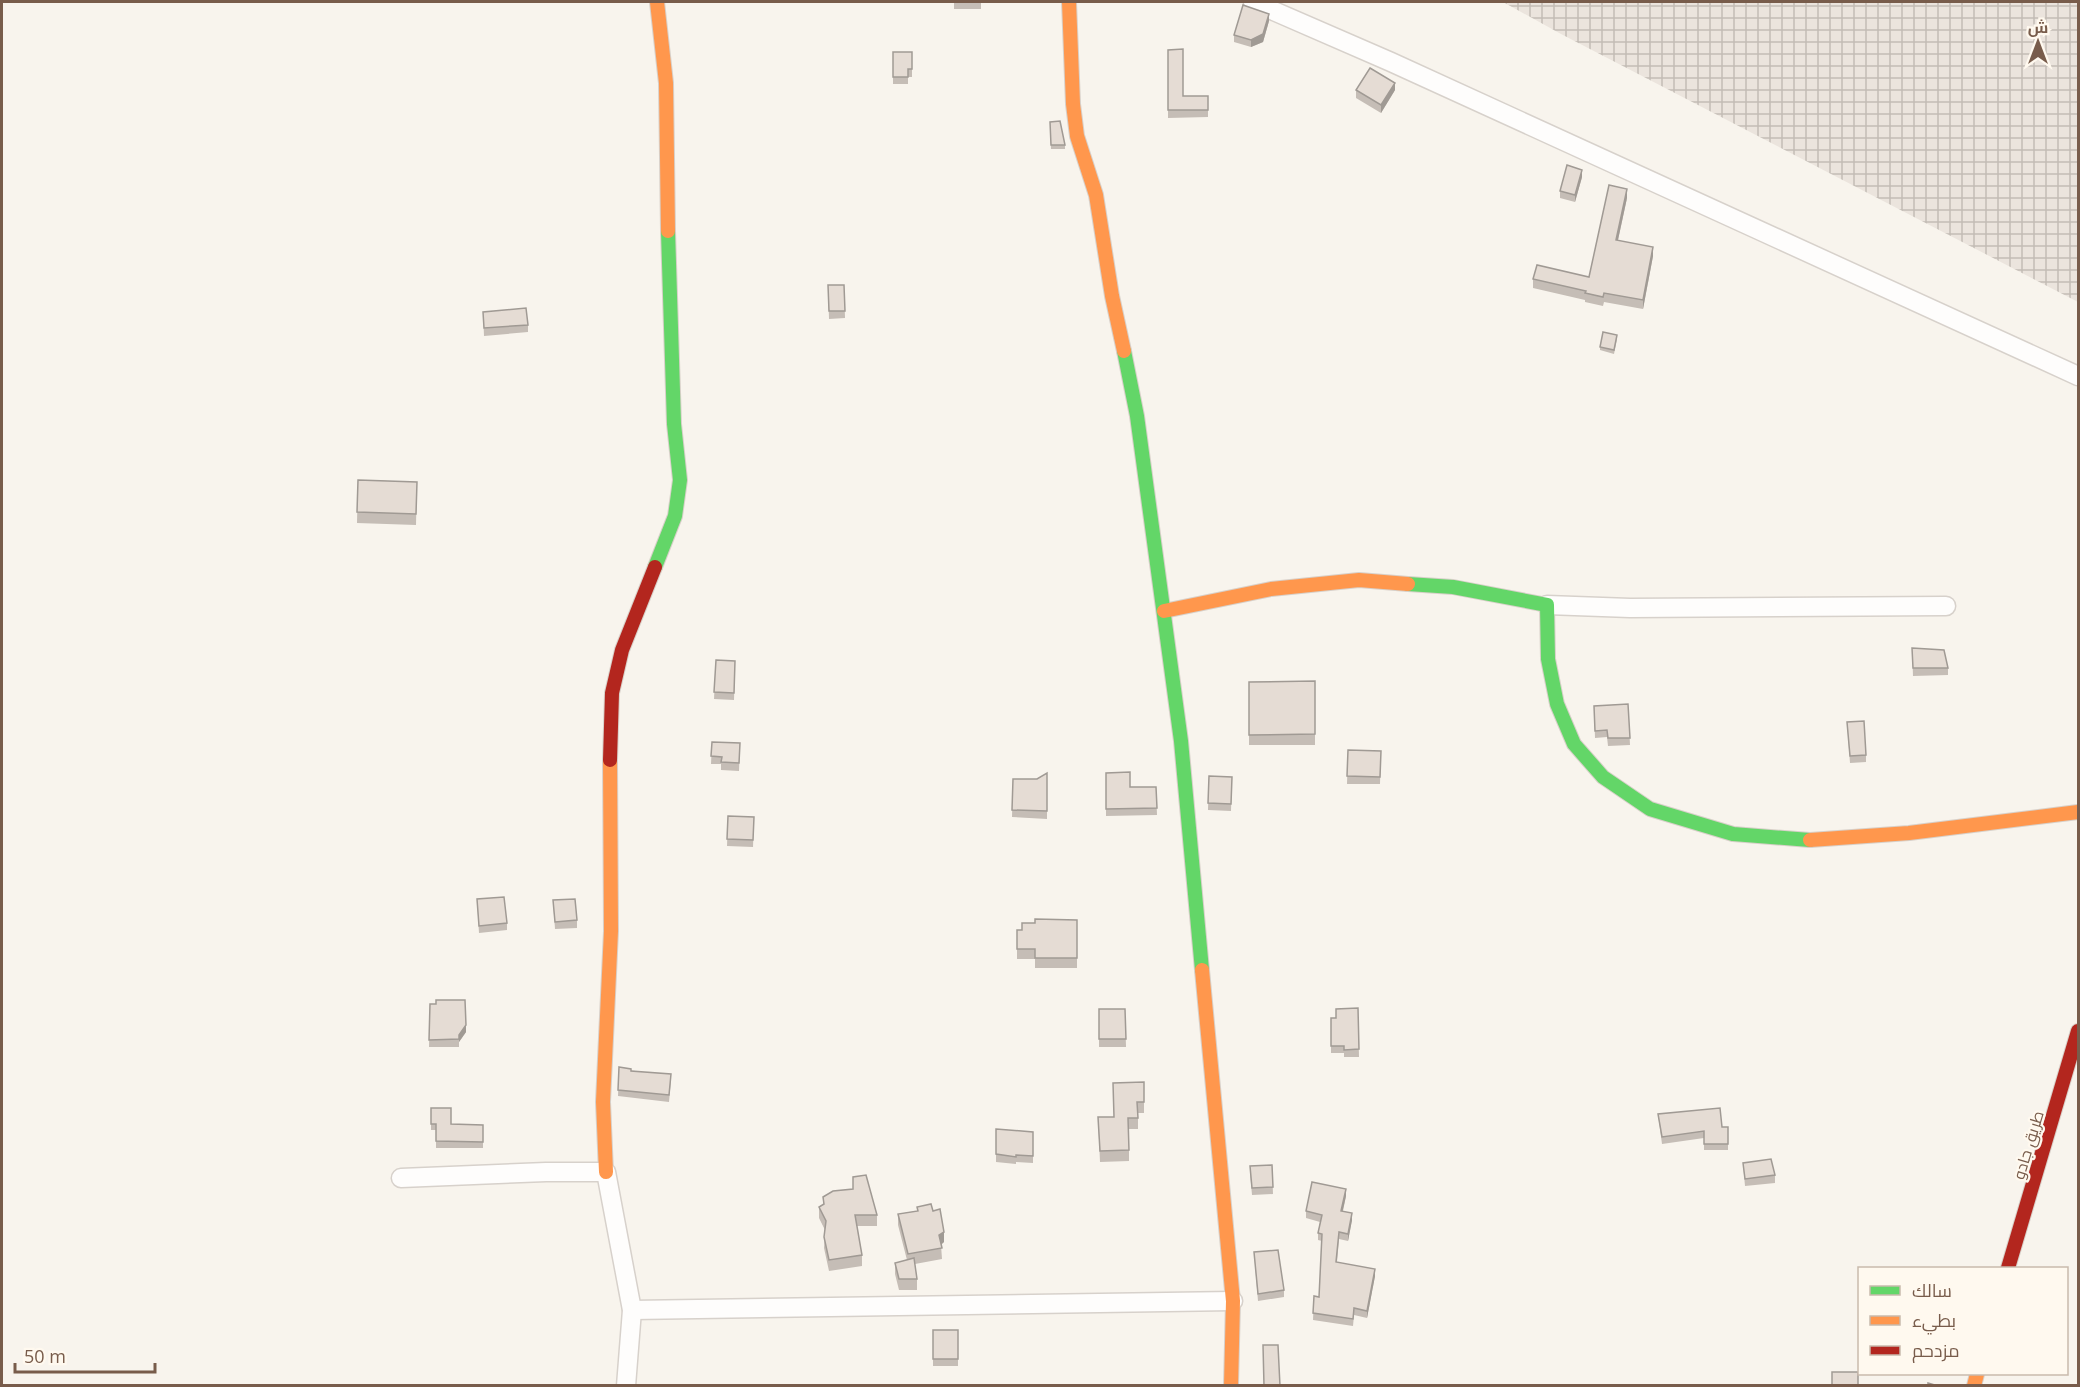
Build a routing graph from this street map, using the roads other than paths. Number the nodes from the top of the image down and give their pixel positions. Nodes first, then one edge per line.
1 (657, 2) edge
2 (1069, 2) edge
3 (1253, 2) edge
4 (2079, 376) edge
5 (1547, 605) junction
6 (1946, 606) dead end
7 (1164, 611) junction
8 (2079, 812) edge
9 (2079, 1031) edge
10 (606, 1173) junction
11 (401, 1178) dead end
12 (2009, 1267) edge
13 (1233, 1301) junction
14 (632, 1310) junction
15 (626, 1386) edge
16 (1232, 1386) edge

1 - 10 main road
2 - 7 main road
3 - 4 street
5 - 6 street
5 - 7 main road
5 - 8 main road
7 - 13 main road
9 - 12 main road, طريق جادو
10 - 11 street
10 - 14 street
13 - 14 street
13 - 16 main road
14 - 15 street

